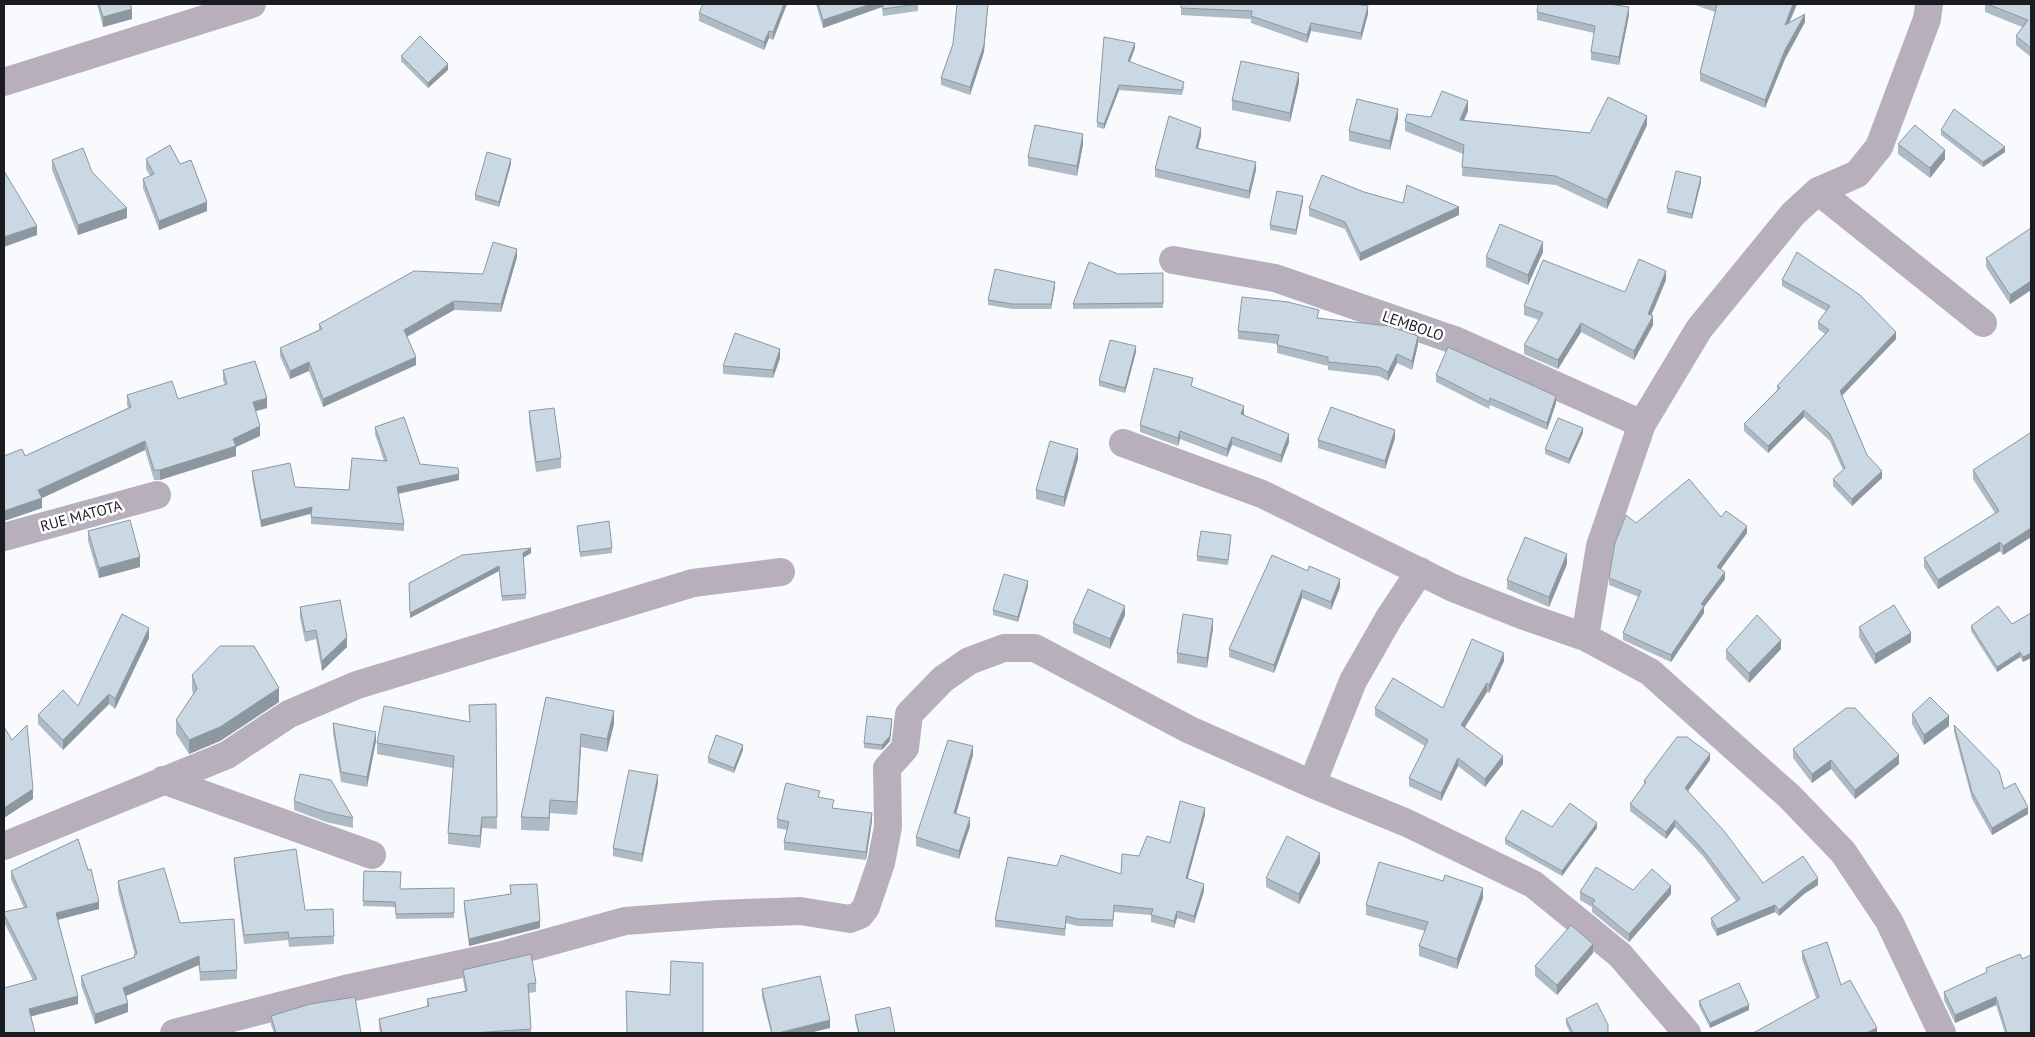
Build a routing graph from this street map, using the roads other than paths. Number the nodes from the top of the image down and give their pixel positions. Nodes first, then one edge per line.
1 (252, 4) edge
2 (1929, 4) edge
3 (4, 82) edge
4 (1818, 191) junction
5 (1173, 260) dead end
6 (1983, 323) dead end
7 (1642, 424) junction
8 (1123, 443) dead end
9 (157, 495) dead end
10 (4, 537) edge
11 (1420, 570) junction
12 (781, 572) dead end
13 (1585, 637) junction
14 (163, 780) junction
15 (1312, 784) junction
16 (4, 846) edge
17 (372, 855) dead end
18 (174, 1033) edge
19 (1687, 1033) edge
20 (1942, 1033) edge

1 - 3 street
2 - 4 street
4 - 6 street
4 - 7 street
5 - 7 street, LEMBOLO
7 - 13 street
8 - 11 street
9 - 10 street, RUE MATOTA
11 - 13 street
11 - 15 street
12 - 14 street
13 - 20 street
14 - 16 street
14 - 17 street
15 - 18 street
15 - 19 street

